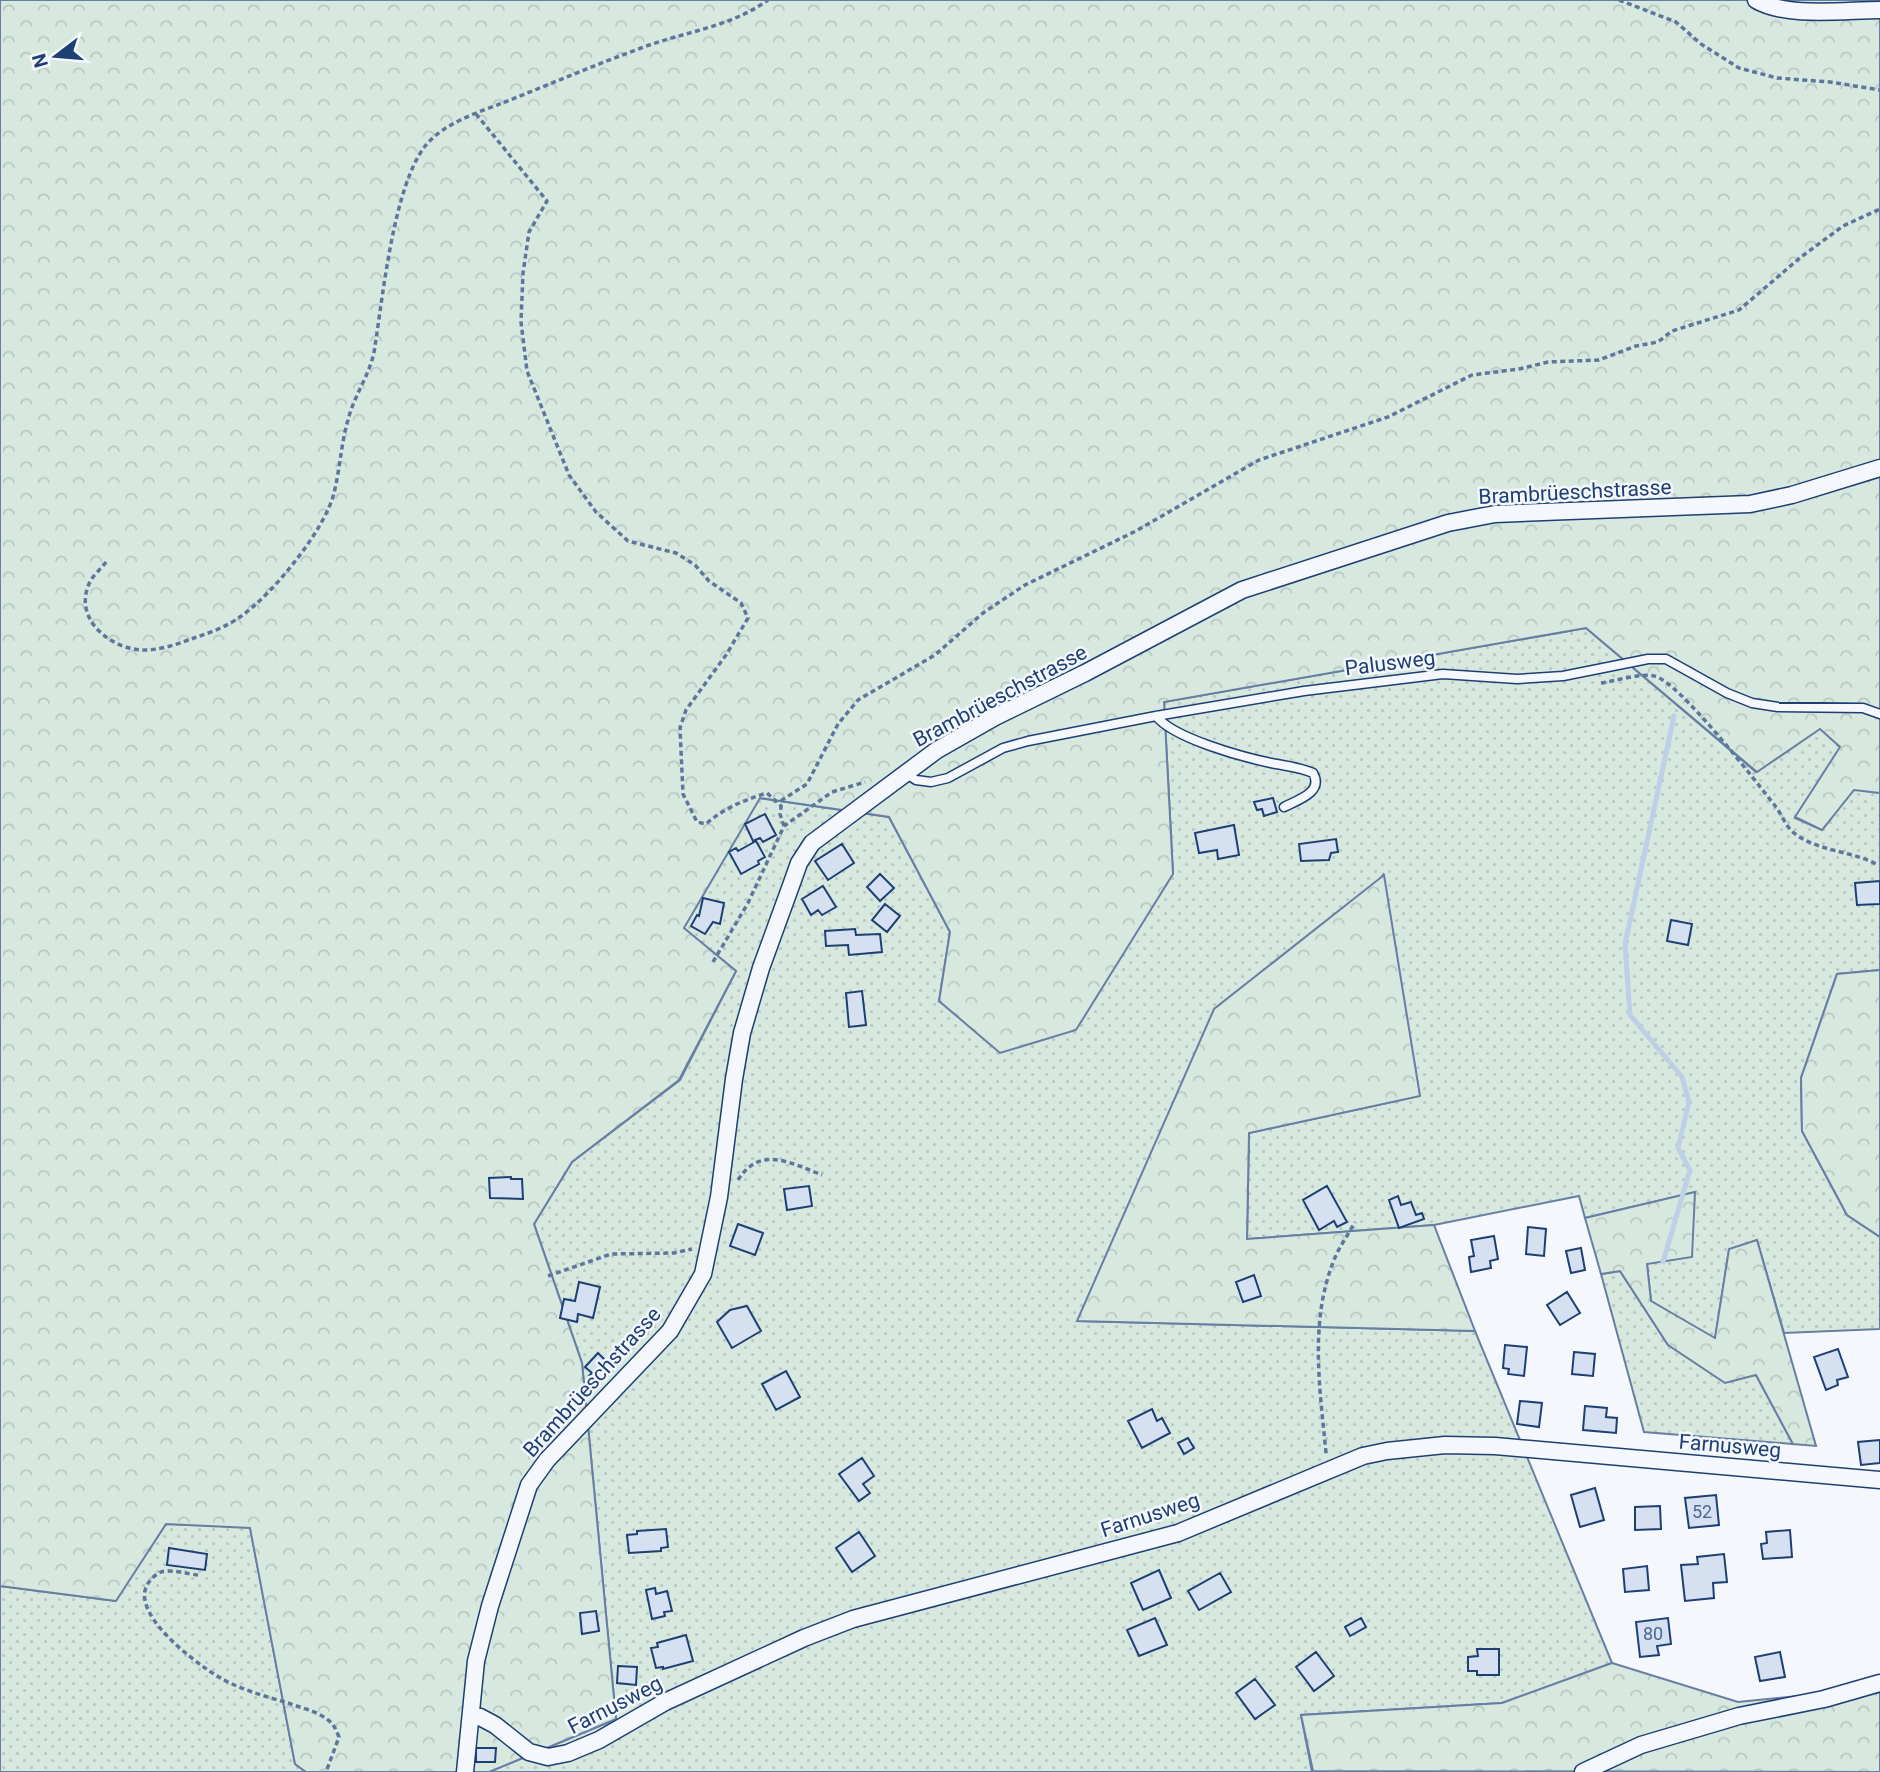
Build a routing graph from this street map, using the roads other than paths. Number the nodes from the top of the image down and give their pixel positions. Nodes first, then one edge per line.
1 (1756, 0) edge
2 (1880, 10) edge
3 (1880, 468) edge
4 (1880, 714) edge
5 (1156, 716) junction
6 (905, 773) junction
7 (1284, 807) dead end
8 (1880, 1480) edge
9 (1880, 1684) edge
10 (471, 1716) junction
11 (465, 1772) edge
12 (1583, 1772) edge

1 - 2 street
3 - 6 street, Brambrüeschstrasse
4 - 5 lane, Palusweg
5 - 6 lane, Palusweg
5 - 7 lane
6 - 10 street, Brambrüeschstrasse
8 - 10 street, Farnusweg
9 - 12 street
10 - 11 street, Brambrüeschstrasse

